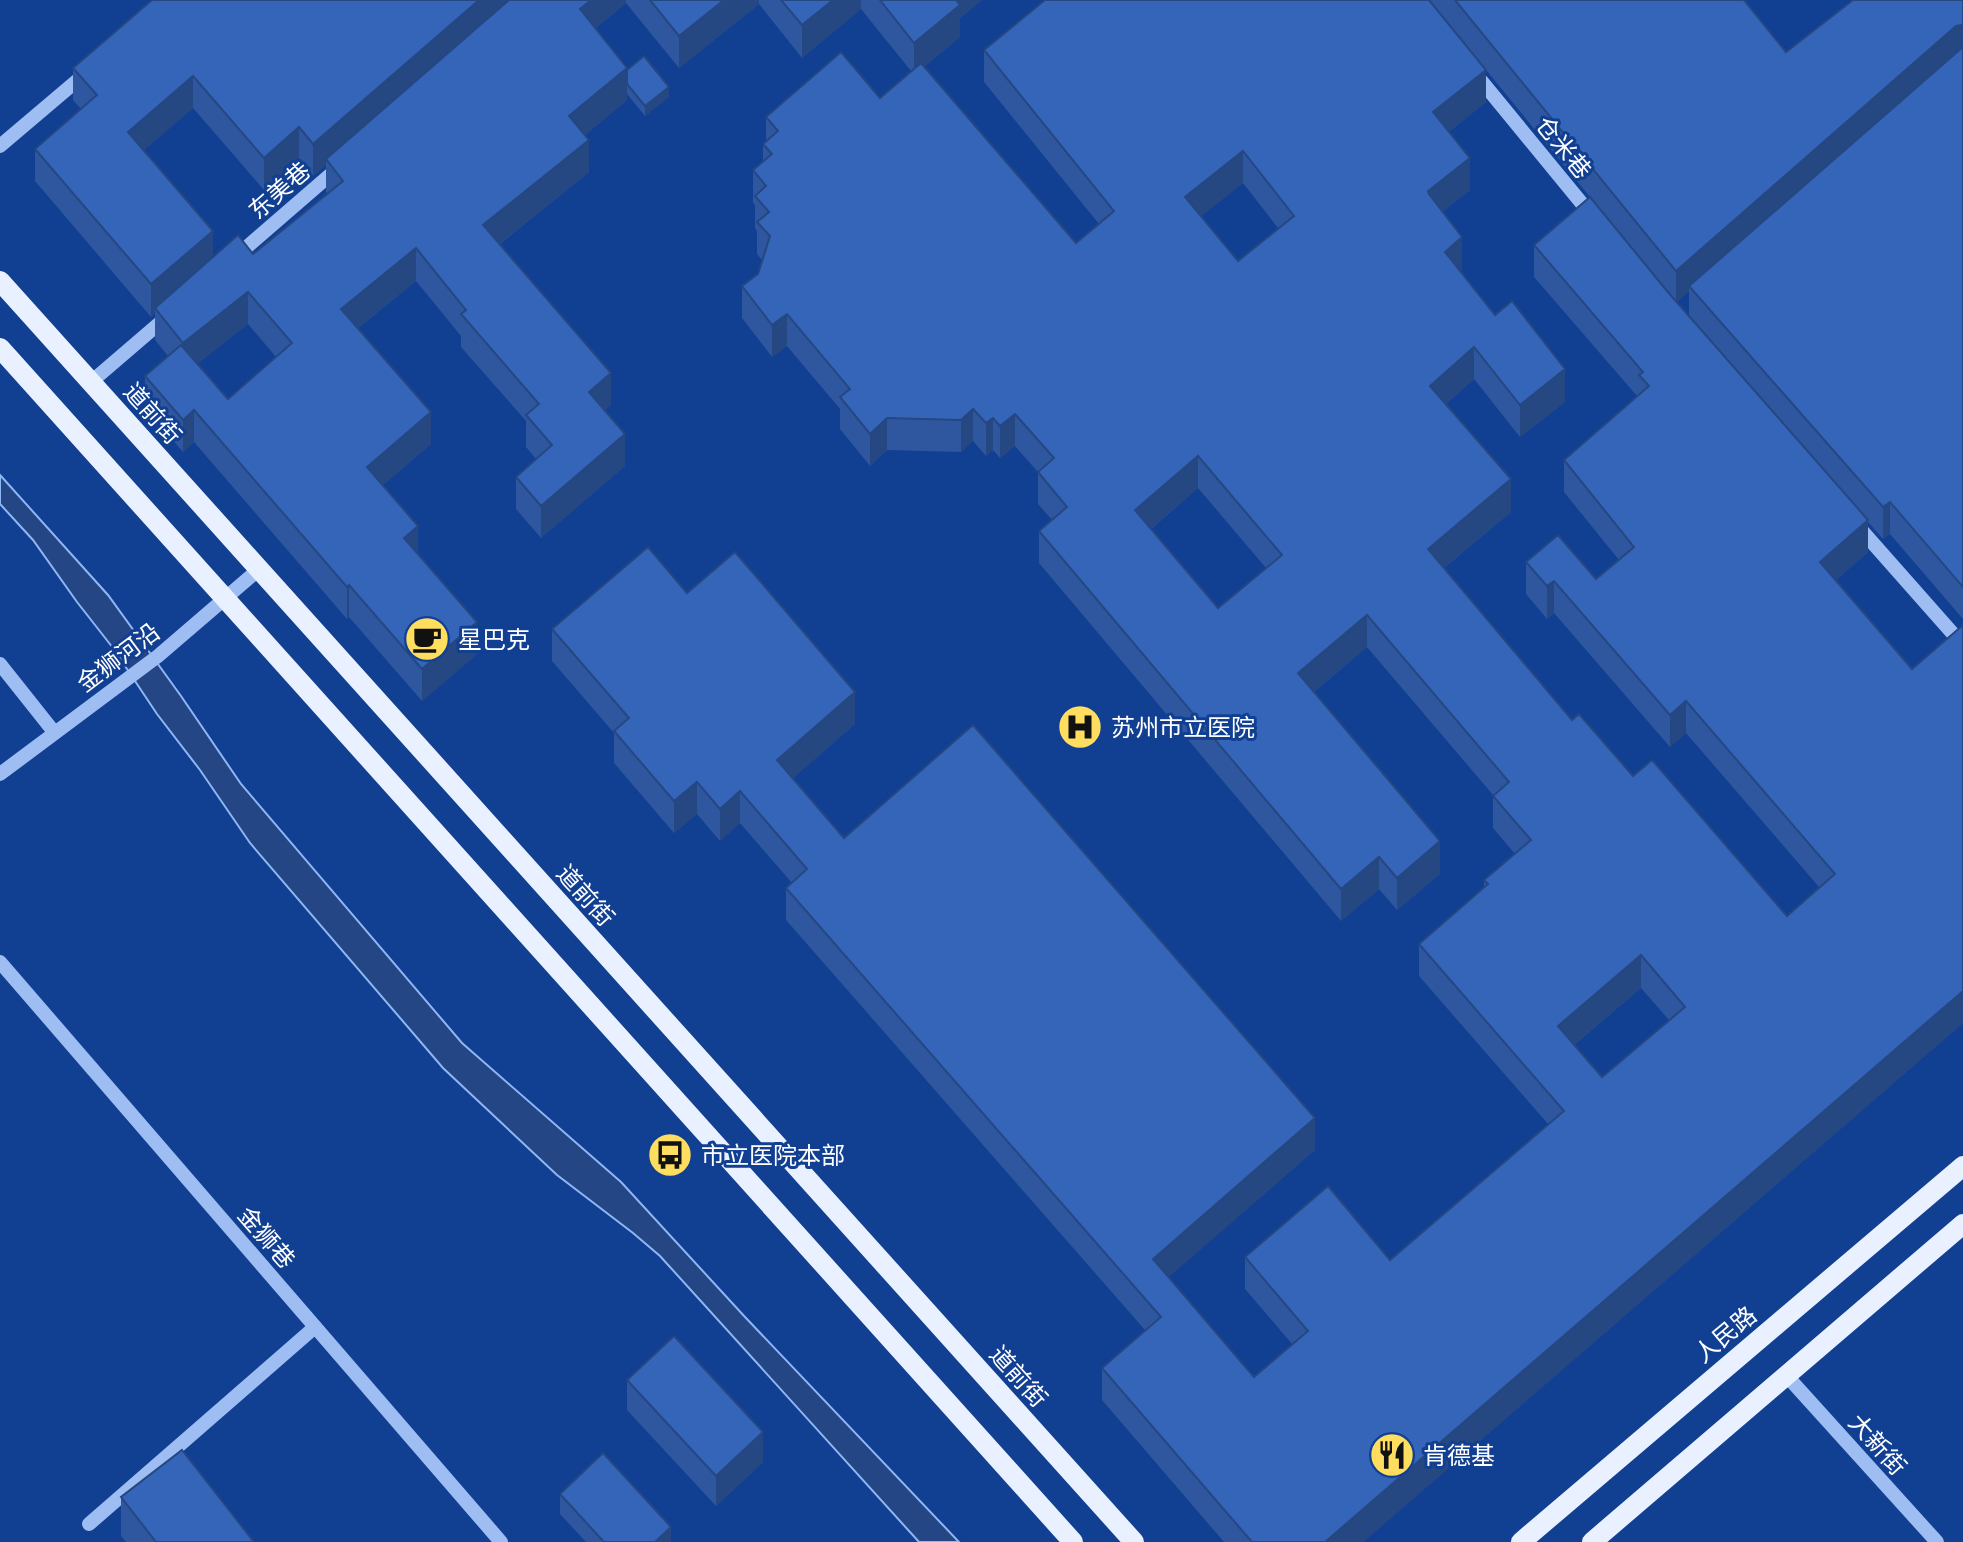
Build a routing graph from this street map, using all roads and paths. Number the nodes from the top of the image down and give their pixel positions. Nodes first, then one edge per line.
1 (1464, 59) edge
2 (92, 68) edge
3 (0, 146) edge
4 (353, 155) edge
5 (1600, 226) edge
6 (222, 268) edge
7 (0, 281) edge
8 (174, 310) edge
9 (0, 348) edge
10 (91, 382) junction
11 (1850, 516) edge
12 (258, 570) junction
13 (225, 598) junction
14 (1963, 645) edge
15 (0, 664) edge
16 (54, 732) junction
17 (0, 774) edge
18 (0, 962) edge
19 (1963, 1166) edge
20 (1963, 1224) edge
21 (315, 1327) junction
22 (1786, 1375) junction
23 (89, 1524) dead end
24 (501, 1542) edge
25 (1073, 1542) edge
26 (1134, 1542) edge
27 (1521, 1542) edge
28 (1592, 1542) edge
29 (1937, 1542) edge

1 - 5 street, 仓米巷
2 - 3 street
4 - 6 street, 东美巷
7 - 10 main road, 道前街
8 - 10 street
9 - 13 main road
10 - 12 main road, 道前街
11 - 14 street
12 - 13 street, 金狮河沿
12 - 26 main road, 道前街
13 - 16 street, 金狮河沿
13 - 25 main road
15 - 16 street
16 - 17 street, 金狮河沿
18 - 21 street, 金狮巷
19 - 27 main road, 人民路
20 - 22 main road
21 - 23 street
21 - 24 street, 金狮巷
22 - 28 main road
22 - 29 street, 大新街

